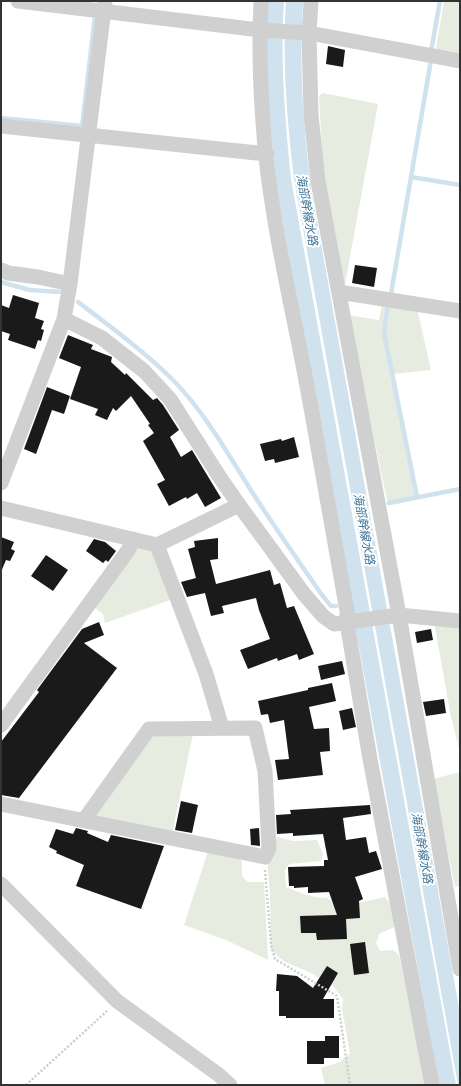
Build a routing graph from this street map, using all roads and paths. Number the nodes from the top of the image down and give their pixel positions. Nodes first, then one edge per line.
1 (18, 1) edge
2 (261, 1) edge
3 (311, 1) edge
4 (104, 6) edge
5 (260, 30) junction
6 (306, 33) junction
7 (460, 61) edge
8 (1, 126) edge
9 (88, 136) junction
10 (267, 154) junction
11 (1, 270) edge
12 (70, 284) junction
13 (339, 292) junction
14 (460, 311) edge
15 (64, 319) junction
16 (1, 483) edge
17 (239, 505) junction
18 (1, 508) edge
19 (133, 539) junction
20 (157, 545) junction
21 (395, 616) junction
22 (460, 621) edge
23 (347, 623) junction
24 (1, 725) edge
25 (222, 728) junction
26 (1, 804) edge
27 (84, 820) junction
28 (265, 857) junction
29 (1, 884) edge
30 (460, 969) edge
31 (117, 1001) junction
32 (26, 1085) edge
33 (230, 1085) edge
34 (350, 1085) edge
35 (432, 1085) edge

1 - 4 street
2 - 5 street
3 - 6 street
4 - 5 street
4 - 9 street
5 - 6 street
5 - 10 street
6 - 7 street
6 - 13 street
8 - 9 street
9 - 10 street
9 - 12 street
10 - 23 street
11 - 12 street
12 - 15 street
13 - 14 street
13 - 21 street
15 - 16 street
15 - 17 street
17 - 20 street
17 - 23 street
18 - 19 street
19 - 20 street
19 - 24 street
20 - 25 street
21 - 22 street
21 - 23 street
21 - 30 street
23 - 35 street
25 - 27 street
25 - 28 street
26 - 27 street
27 - 28 street
28 - 34 path
29 - 31 street
31 - 32 path
31 - 33 street

